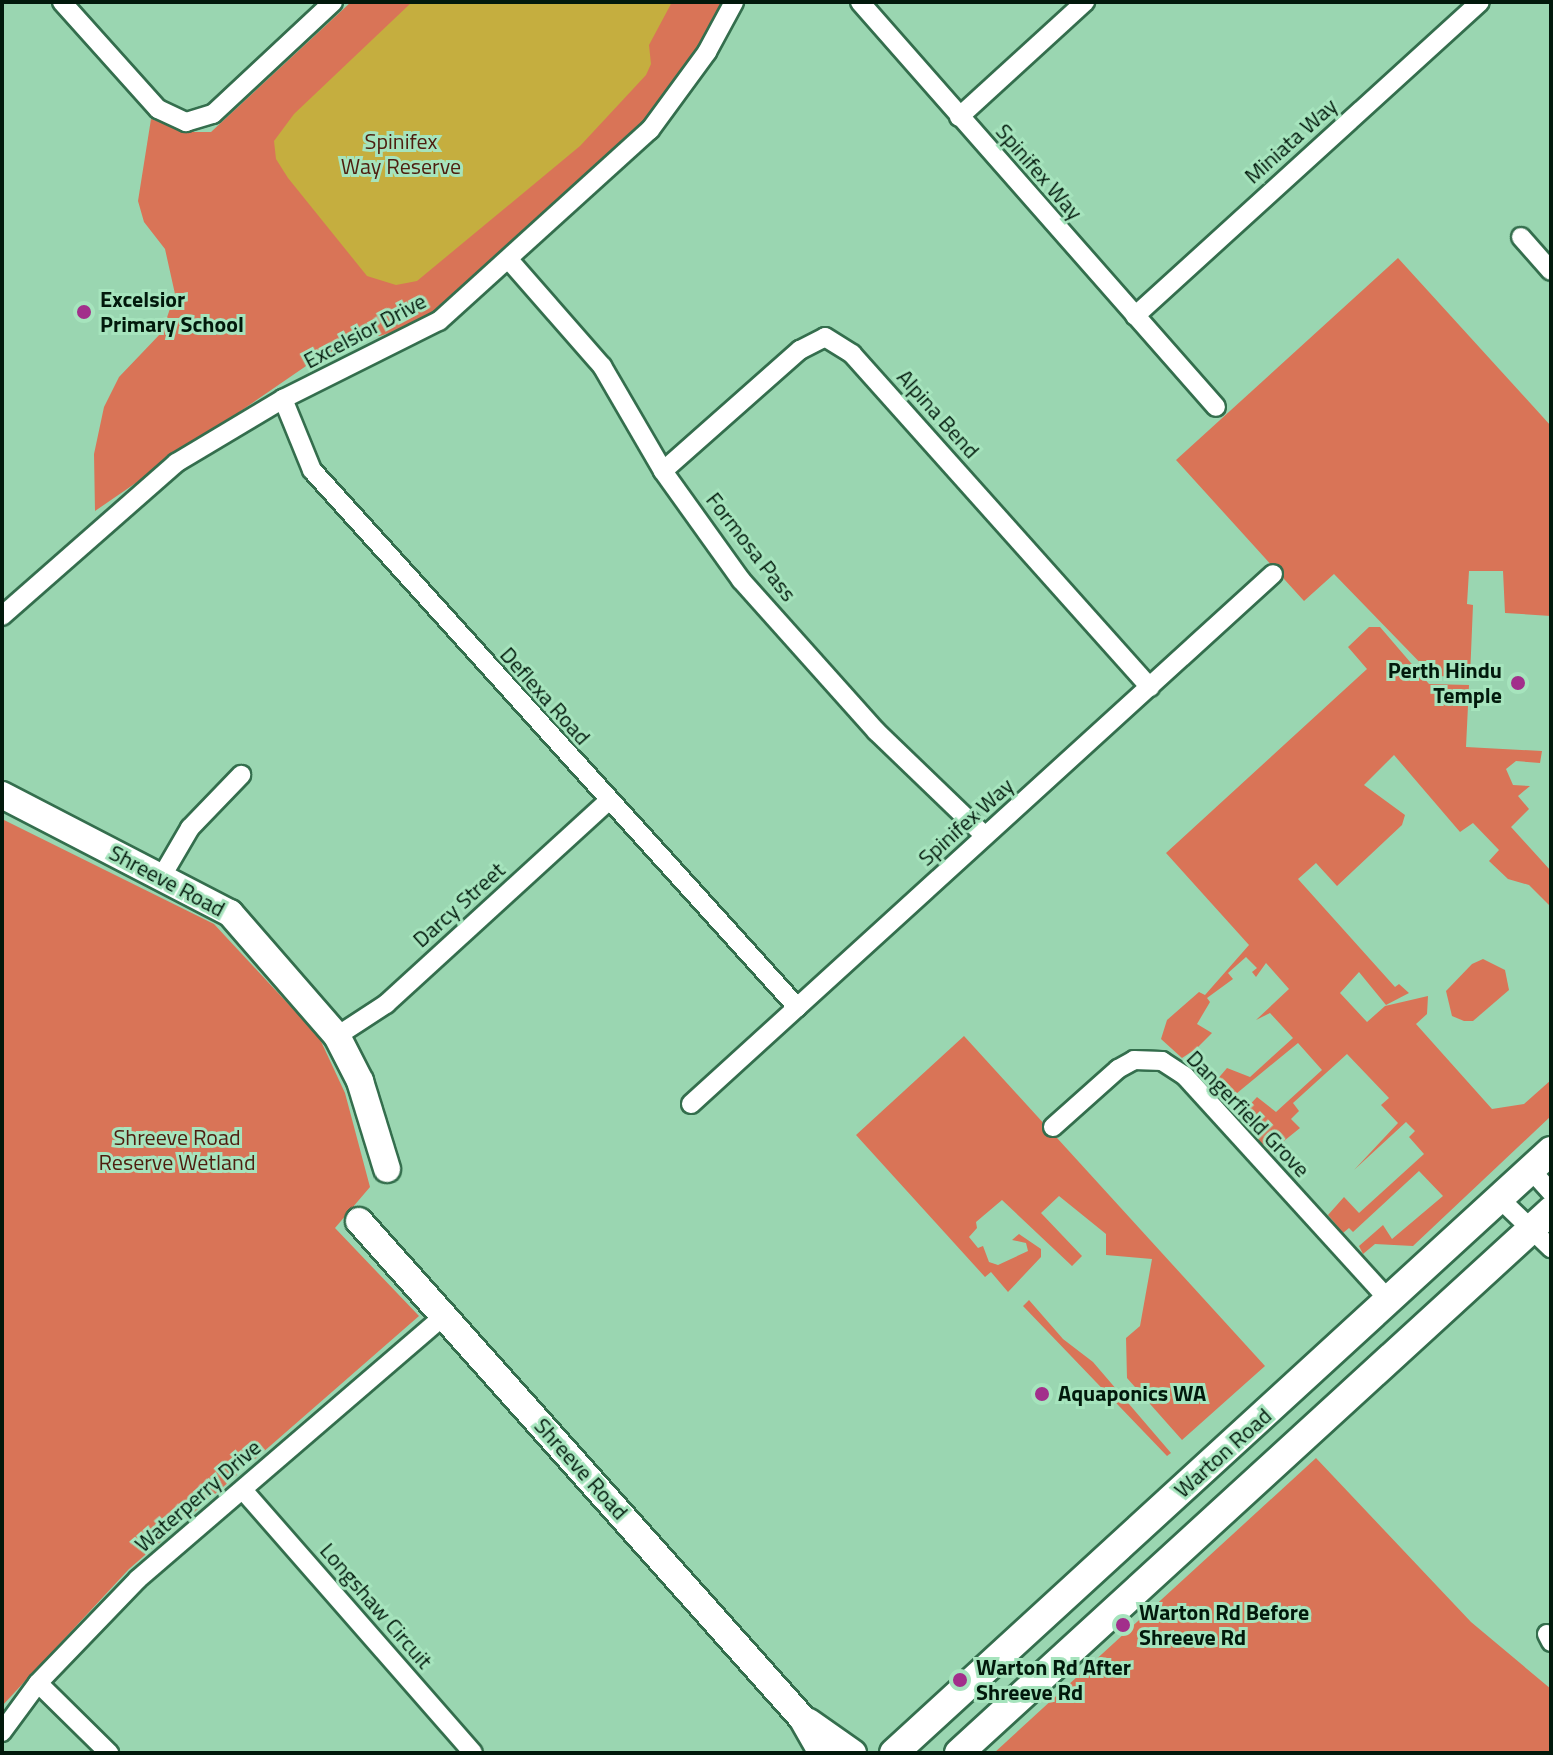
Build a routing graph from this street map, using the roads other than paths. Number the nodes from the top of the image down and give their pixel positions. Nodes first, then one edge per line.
1 (62, 2) edge
2 (333, 2) edge
3 (734, 2) edge
4 (860, 2) edge
5 (1085, 2) edge
6 (1480, 2) edge
7 (959, 117) junction
8 (1521, 237) dead end
9 (510, 261) junction
10 (1551, 271) edge
11 (1135, 316) junction
12 (283, 399) junction
13 (1216, 407) dead end
14 (663, 471) junction
15 (1273, 574) dead end
16 (2, 616) edge
17 (1150, 687) junction
18 (241, 775) dead end
19 (2, 795) edge
20 (608, 801) junction
21 (985, 836) junction
22 (162, 876) junction
23 (797, 1007) junction
24 (337, 1036) junction
25 (691, 1104) dead end
26 (1053, 1127) dead end
27 (1541, 1160) edge
28 (387, 1169) dead end
29 (1551, 1192) edge
30 (1500, 1199) junction
31 (1551, 1211) edge
32 (359, 1221) dead end
33 (1540, 1240) edge
34 (1389, 1300) junction
35 (445, 1315) junction
36 (1289, 1450) junction
37 (243, 1490) junction
38 (1172, 1499) junction
39 (38, 1683) junction
40 (802, 1718) junction
41 (2, 1732) edge
42 (109, 1753) edge
43 (473, 1753) edge
44 (822, 1753) edge
45 (853, 1753) edge
46 (894, 1753) edge
47 (959, 1753) edge

1 - 2 street
3 - 9 street, Excelsior Drive
4 - 7 street, Spinifex Way
5 - 7 street
6 - 11 street, Miniata Way
7 - 11 street, Spinifex Way
8 - 10 street
9 - 12 street, Excelsior Drive
9 - 14 street, Formosa Pass
11 - 13 street, Spinifex Way
12 - 16 street, Excelsior Drive
12 - 20 street, Deflexa Road
14 - 17 street, Alpina Bend
14 - 21 street, Formosa Pass
15 - 17 street, Spinifex Way
17 - 21 street, Spinifex Way
18 - 22 street
19 - 22 street, Shreeve Road
20 - 23 street, Deflexa Road
20 - 24 street, Darcy Street
21 - 23 street, Spinifex Way
22 - 24 street, Shreeve Road
23 - 25 street, Spinifex Way
24 - 28 street, Shreeve Road
26 - 34 street, Dangerfield Grove
27 - 29 street
27 - 30 main road, Warton Road
30 - 33 street
30 - 34 main road, Warton Road
31 - 33 main road, Warton Road
32 - 35 street, Shreeve Road
33 - 36 main road, Warton Road
34 - 38 main road, Warton Road
35 - 37 street, Waterperry Drive
35 - 40 street, Shreeve Road
36 - 38 main road
36 - 47 main road, Warton Road
37 - 39 street, Waterperry Drive
37 - 43 street, Longshaw Circuit
38 - 46 main road, Warton Road
39 - 41 street, Waterperry Drive
39 - 42 street
40 - 44 street, Shreeve Road
40 - 45 street, Shreeve Road

